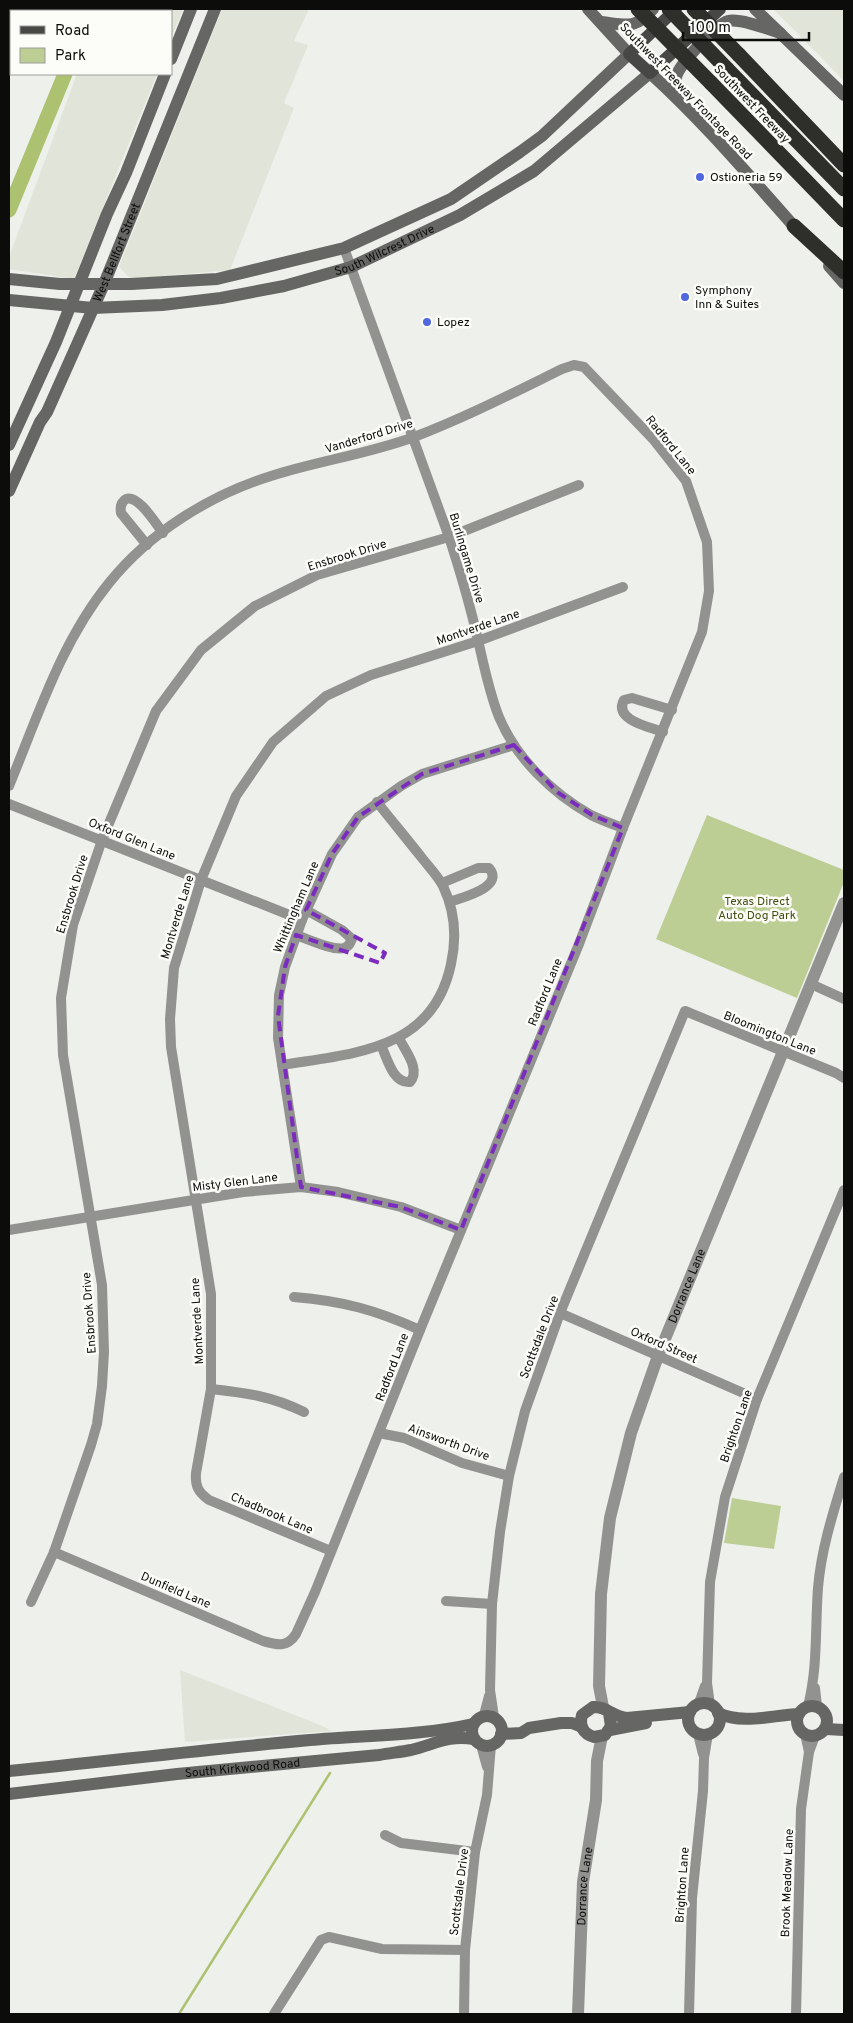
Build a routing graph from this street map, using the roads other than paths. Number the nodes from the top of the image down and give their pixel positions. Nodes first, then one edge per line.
1 (191, 9) edge
2 (215, 9) edge
3 (588, 9) edge
4 (638, 9) edge
5 (653, 9) edge
6 (669, 9) edge
7 (676, 9) edge
8 (694, 9) edge
9 (720, 9) edge
10 (755, 9) edge
11 (601, 22) junction
12 (780, 33) junction
13 (630, 54) junction
14 (172, 56) edge
15 (650, 74) junction
16 (165, 75) edge
17 (844, 95) edge
18 (675, 96) junction
19 (143, 130) junction
20 (163, 137) junction
21 (844, 165) edge
22 (844, 189) edge
23 (451, 199) junction
24 (460, 215) junction
25 (844, 220) edge
26 (794, 226) junction
27 (344, 248) junction
28 (351, 267) junction
29 (250, 271) junction
30 (844, 272) edge
31 (9, 279) edge
32 (844, 283) edge
33 (79, 284) junction
34 (104, 284) junction
35 (253, 292) junction
36 (9, 300) edge
37 (70, 306) junction
38 (93, 308) junction
39 (584, 367) joint
40 (22, 416) junction
41 (40, 422) junction
42 (413, 437) junction
43 (9, 445) edge
44 (579, 485) dead end
45 (9, 491) edge
46 (163, 532) junction
47 (450, 537) junction
48 (147, 545) junction
49 (623, 587) dead end
50 (478, 641) junction
51 (672, 710) junction
52 (662, 732) junction
53 (514, 745) junction
54 (9, 786) edge
55 (377, 802) junction
56 (9, 804) edge
57 (623, 828) junction
58 (102, 840) junction
59 (201, 880) junction
60 (442, 883) junction
61 (450, 902) junction
62 (844, 903) edge
63 (304, 915) junction
64 (296, 935) junction
65 (811, 984) junction
66 (844, 999) edge
67 (685, 1011) joint
68 (399, 1038) junction
69 (381, 1045) junction
70 (783, 1052) junction
71 (282, 1065) junction
72 (844, 1078) edge
73 (301, 1187) junction
74 (844, 1190) edge
75 (196, 1199) junction
76 (89, 1216) junction
77 (9, 1230) edge
78 (461, 1230) junction
79 (294, 1297) dead end
80 (560, 1313) junction
81 (420, 1330) junction
82 (658, 1356) junction
83 (211, 1389) junction
84 (757, 1399) junction
85 (304, 1412) dead end
86 (379, 1433) junction
87 (509, 1476) junction
88 (844, 1477) edge
89 (204, 1496) joint
90 (331, 1551) junction
91 (54, 1552) junction
92 (446, 1601) dead end
93 (31, 1602) dead end
94 (492, 1604) junction
95 (289, 1643) joint
96 (602, 1709) junction
97 (701, 1711) junction
98 (812, 1721) junction
99 (844, 1721) edge
100 (495, 1723) junction
101 (473, 1724) junction
102 (593, 1729) junction
103 (844, 1730) edge
104 (708, 1731) junction
105 (379, 1735) junction
106 (482, 1743) junction
107 (264, 1744) junction
108 (174, 1753) junction
109 (380, 1755) junction
110 (56, 1766) junction
111 (262, 1766) junction
112 (9, 1771) edge
113 (177, 1774) junction
114 (60, 1788) junction
115 (9, 1794) edge
116 (385, 1836) dead end
117 (475, 1852) junction
118 (465, 1950) junction
119 (274, 2014) edge
120 (464, 2014) edge
121 (578, 2014) edge
122 (689, 2014) edge
123 (796, 2014) edge

1 - 14 main road
2 - 20 main road, West Bellfort Street
3 - 11 main road, Southwest Freeway Frontage Road
4 - 25 highway, Southwest Freeway, bridge
5 - 11 main road
6 - 22 highway, bridge
7 - 13 main road
8 - 21 highway, Southwest Freeway, bridge
9 - 15 main road
10 - 12 main road
11 - 13 main road, Southwest Freeway Frontage Road
12 - 17 main road
12 - 18 main road
13 - 15 main road, Southwest Freeway Frontage Road
13 - 23 main road, South Wilcrest Drive
15 - 18 main road, Southwest Freeway Frontage Road
15 - 24 main road, South Wilcrest Drive
16 - 19 main road, West Bellfort Street
18 - 26 main road, Southwest Freeway Frontage Road
19 - 20 main road
19 - 33 main road, West Bellfort Street
20 - 34 main road, West Bellfort Street
23 - 24 main road
23 - 27 main road, South Wilcrest Drive
24 - 28 main road, South Wilcrest Drive
26 - 30 highway
26 - 32 main road, Southwest Freeway Frontage Road
27 - 28 street, Burlingame Drive
27 - 29 main road, South Wilcrest Drive
28 - 35 main road, South Wilcrest Drive
28 - 42 street, Burlingame Drive
29 - 34 main road, South Wilcrest Drive
29 - 35 main road
31 - 33 main road, South Wilcrest Drive
33 - 34 main road, South Wilcrest Drive
33 - 37 main road, West Bellfort Street
34 - 38 main road, West Bellfort Street
35 - 38 main road, South Wilcrest Drive
36 - 37 main road, South Wilcrest Drive
37 - 38 main road, South Wilcrest Drive
37 - 40 main road, West Bellfort Street
38 - 41 main road, West Bellfort Street
39 - 42 street, Vanderford Drive
39 - 51 street, Radford Lane
40 - 41 main road
40 - 43 main road, West Bellfort Street
41 - 45 main road, West Bellfort Street
42 - 46 street, Vanderford Drive
42 - 47 street, Burlingame Drive
44 - 47 street, Ensbrook Drive
46 - 48 street, Vanderford Drive
46 - 48 street
47 - 50 street, Burlingame Drive
47 - 58 street, Ensbrook Drive
48 - 54 street, Vanderford Drive
49 - 50 street, Montverde Lane
50 - 53 street, Burlingame Drive
50 - 59 street, Montverde Lane
51 - 52 street, Radford Lane
51 - 52 street
52 - 57 street, Radford Lane
53 - 55 street, Whittingham Lane
53 - 57 street, Burlingame Drive
55 - 60 street
55 - 63 street, Whittingham Lane
56 - 58 street, Oxford Glen Lane
57 - 78 street, Radford Lane
58 - 59 street, Oxford Glen Lane
58 - 76 street, Ensbrook Drive
59 - 63 street, Oxford Glen Lane
59 - 75 street, Montverde Lane
60 - 61 street
60 - 61 street
61 - 68 street
62 - 65 street, Dorrance Lane
63 - 64 street, Whittingham Lane
63 - 64 street, Oxford Glen Lane
64 - 71 street, Whittingham Lane
65 - 66 street
65 - 70 street, Dorrance Lane
67 - 70 street, Bloomington Lane
67 - 80 street, Scottsdale Drive
68 - 69 street
68 - 69 street
69 - 71 street
70 - 72 street, Bloomington Lane
70 - 82 street, Dorrance Lane
71 - 73 street, Whittingham Lane
73 - 75 street, Misty Glen Lane
73 - 78 street, Misty Glen Lane
74 - 84 street, Brighton Lane
75 - 76 street, Misty Glen Lane
75 - 83 street, Montverde Lane
76 - 77 street, Misty Glen Lane
76 - 91 street, Ensbrook Drive
78 - 81 street, Radford Lane
79 - 81 street
80 - 82 street, Oxford Street
80 - 87 street, Scottsdale Drive
81 - 86 street, Radford Lane
82 - 84 street, Oxford Street
82 - 96 street, Dorrance Lane
83 - 85 street
83 - 89 street, Montverde Lane
84 - 97 street, Brighton Lane
86 - 87 street, Ainsworth Drive
86 - 90 street, Radford Lane
87 - 94 street, Scottsdale Drive
88 - 98 street, Brook Meadow Lane
89 - 90 street, Chadbrook Lane
90 - 95 street, Radford Lane
91 - 93 street, Ensbrook Drive
91 - 95 street, Dunfield Lane
92 - 94 street
94 - 100 street, Scottsdale Drive
96 - 97 main road
96 - 102 main road
96 - 102 main road
97 - 98 main road
97 - 102 main road
97 - 104 main road
97 - 104 main road
98 - 99 main road
98 - 103 main road
98 - 104 main road
98 - 123 street, Brook Meadow Lane
100 - 101 main road
100 - 102 main road
100 - 106 main road
101 - 105 main road, South Kirkwood Road
101 - 106 main road
102 - 121 street, Dorrance Lane
104 - 122 street, Brighton Lane
105 - 107 main road, South Kirkwood Road
105 - 109 main road
106 - 109 main road, South Kirkwood Road
106 - 117 street, Scottsdale Drive
107 - 108 main road, South Kirkwood Road
107 - 111 main road
108 - 110 main road, South Kirkwood Road
108 - 113 main road
109 - 111 main road, South Kirkwood Road
110 - 112 main road, South Kirkwood Road
110 - 114 main road
111 - 113 main road, South Kirkwood Road
113 - 114 main road, South Kirkwood Road
114 - 115 main road, South Kirkwood Road
116 - 117 street
117 - 118 street, Scottsdale Drive
118 - 119 street
118 - 120 street, Scottsdale Drive

